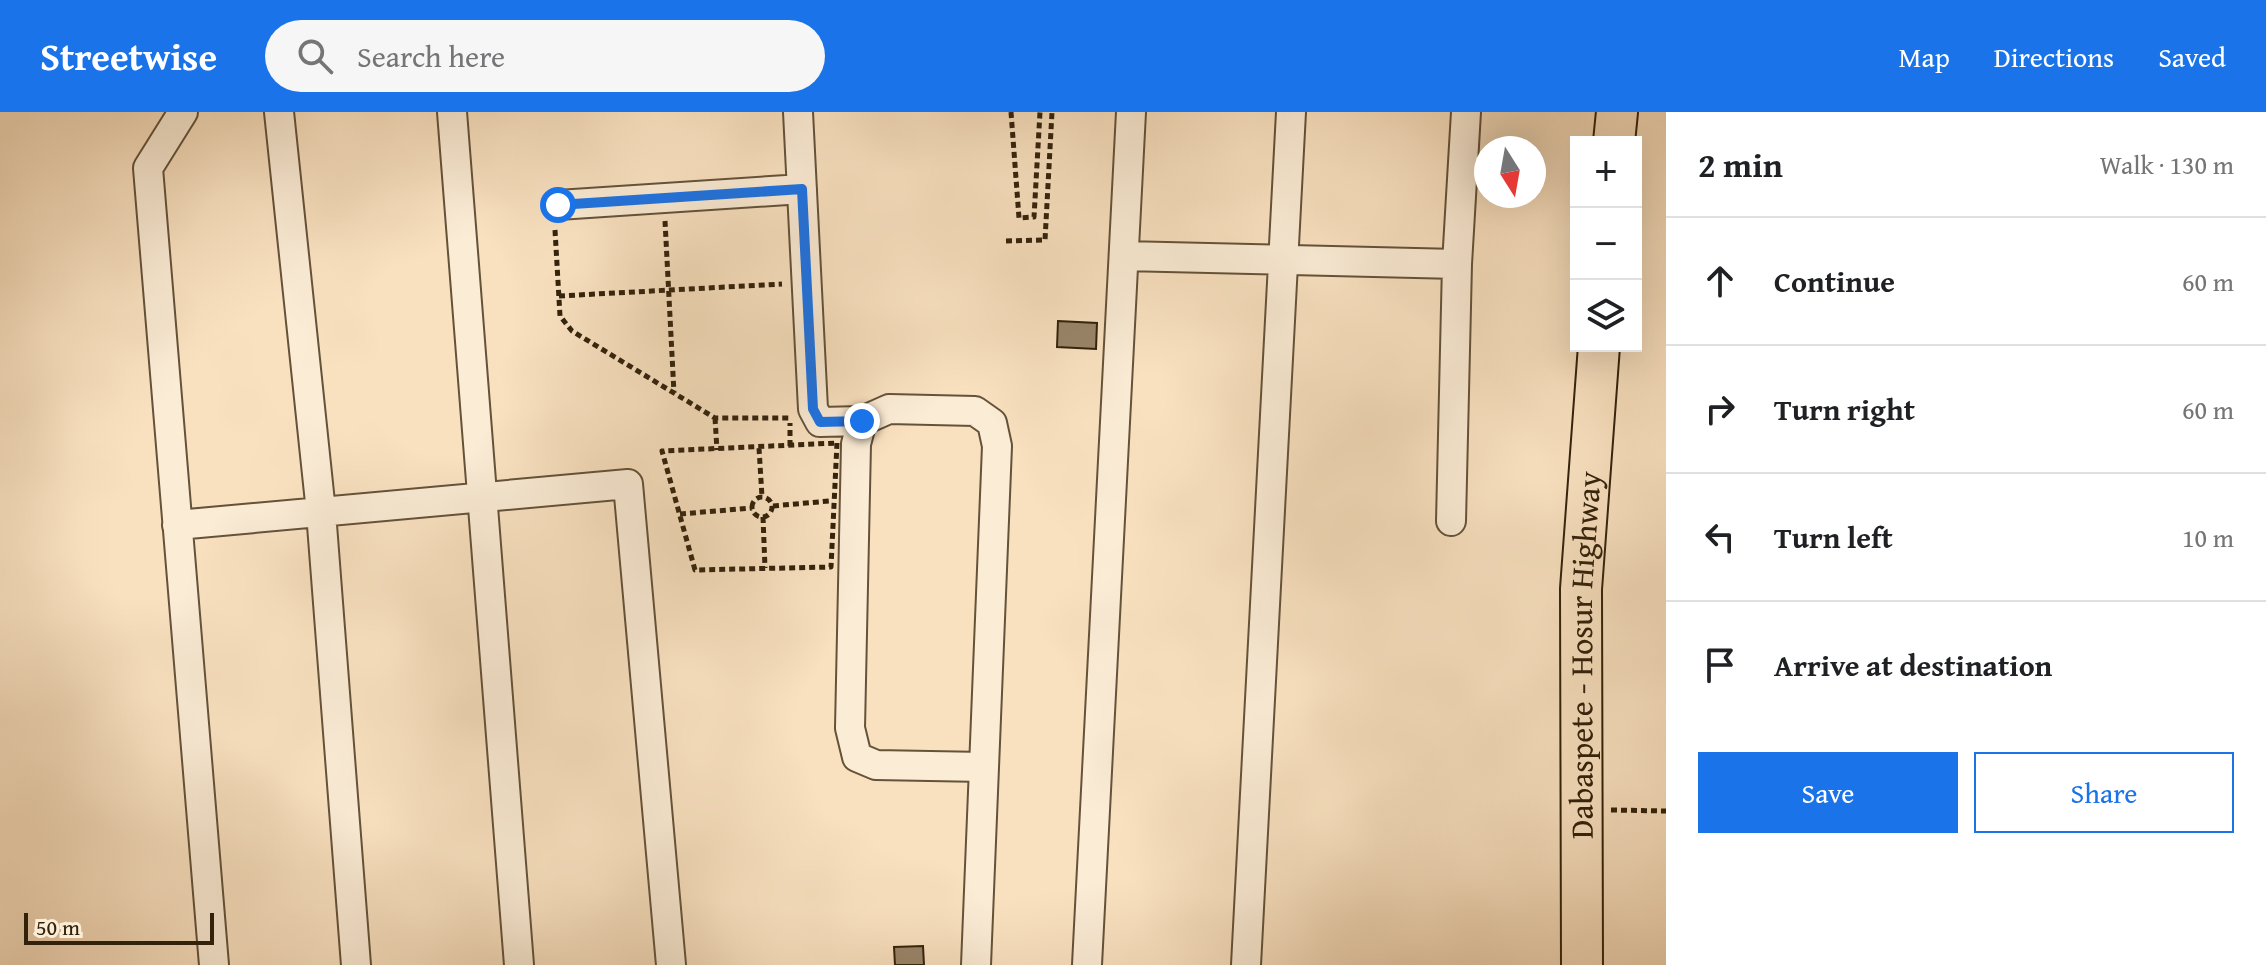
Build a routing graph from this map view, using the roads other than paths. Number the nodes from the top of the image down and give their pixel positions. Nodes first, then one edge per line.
1 (183, 112) edge
2 (279, 112) edge
3 (452, 112) edge
4 (798, 112) edge
5 (1131, 112) edge
6 (1291, 112) edge
7 (1466, 112) edge
8 (1617, 112) edge
9 (1615, 136) edge
10 (802, 189) junction
11 (556, 212) road end
12 (1124, 256) junction
13 (1283, 257) junction
14 (1457, 264) junction
15 (1599, 352) edge
16 (862, 421) junction
17 (482, 498) junction
18 (321, 512) junction
19 (1451, 521) dead end
20 (177, 525) junction
21 (984, 767) junction
22 (214, 965) edge
23 (356, 965) edge
24 (519, 965) edge
25 (671, 965) edge
26 (976, 965) edge
27 (1087, 965) edge
28 (1246, 965) edge
29 (1582, 965) edge

1 - 20 street
2 - 18 street
3 - 17 street
4 - 10 street
5 - 12 street
6 - 13 street
7 - 14 street
8 - 9 highway
10 - 11 street
10 - 16 street
12 - 13 street
12 - 27 street
13 - 14 street
13 - 28 street
14 - 19 street
15 - 29 highway, Dabaspete - Hosur Highway
16 - 21 street
16 - 21 street
17 - 18 street
17 - 24 street
17 - 25 street
18 - 20 street
18 - 23 street
20 - 22 street
21 - 26 street

